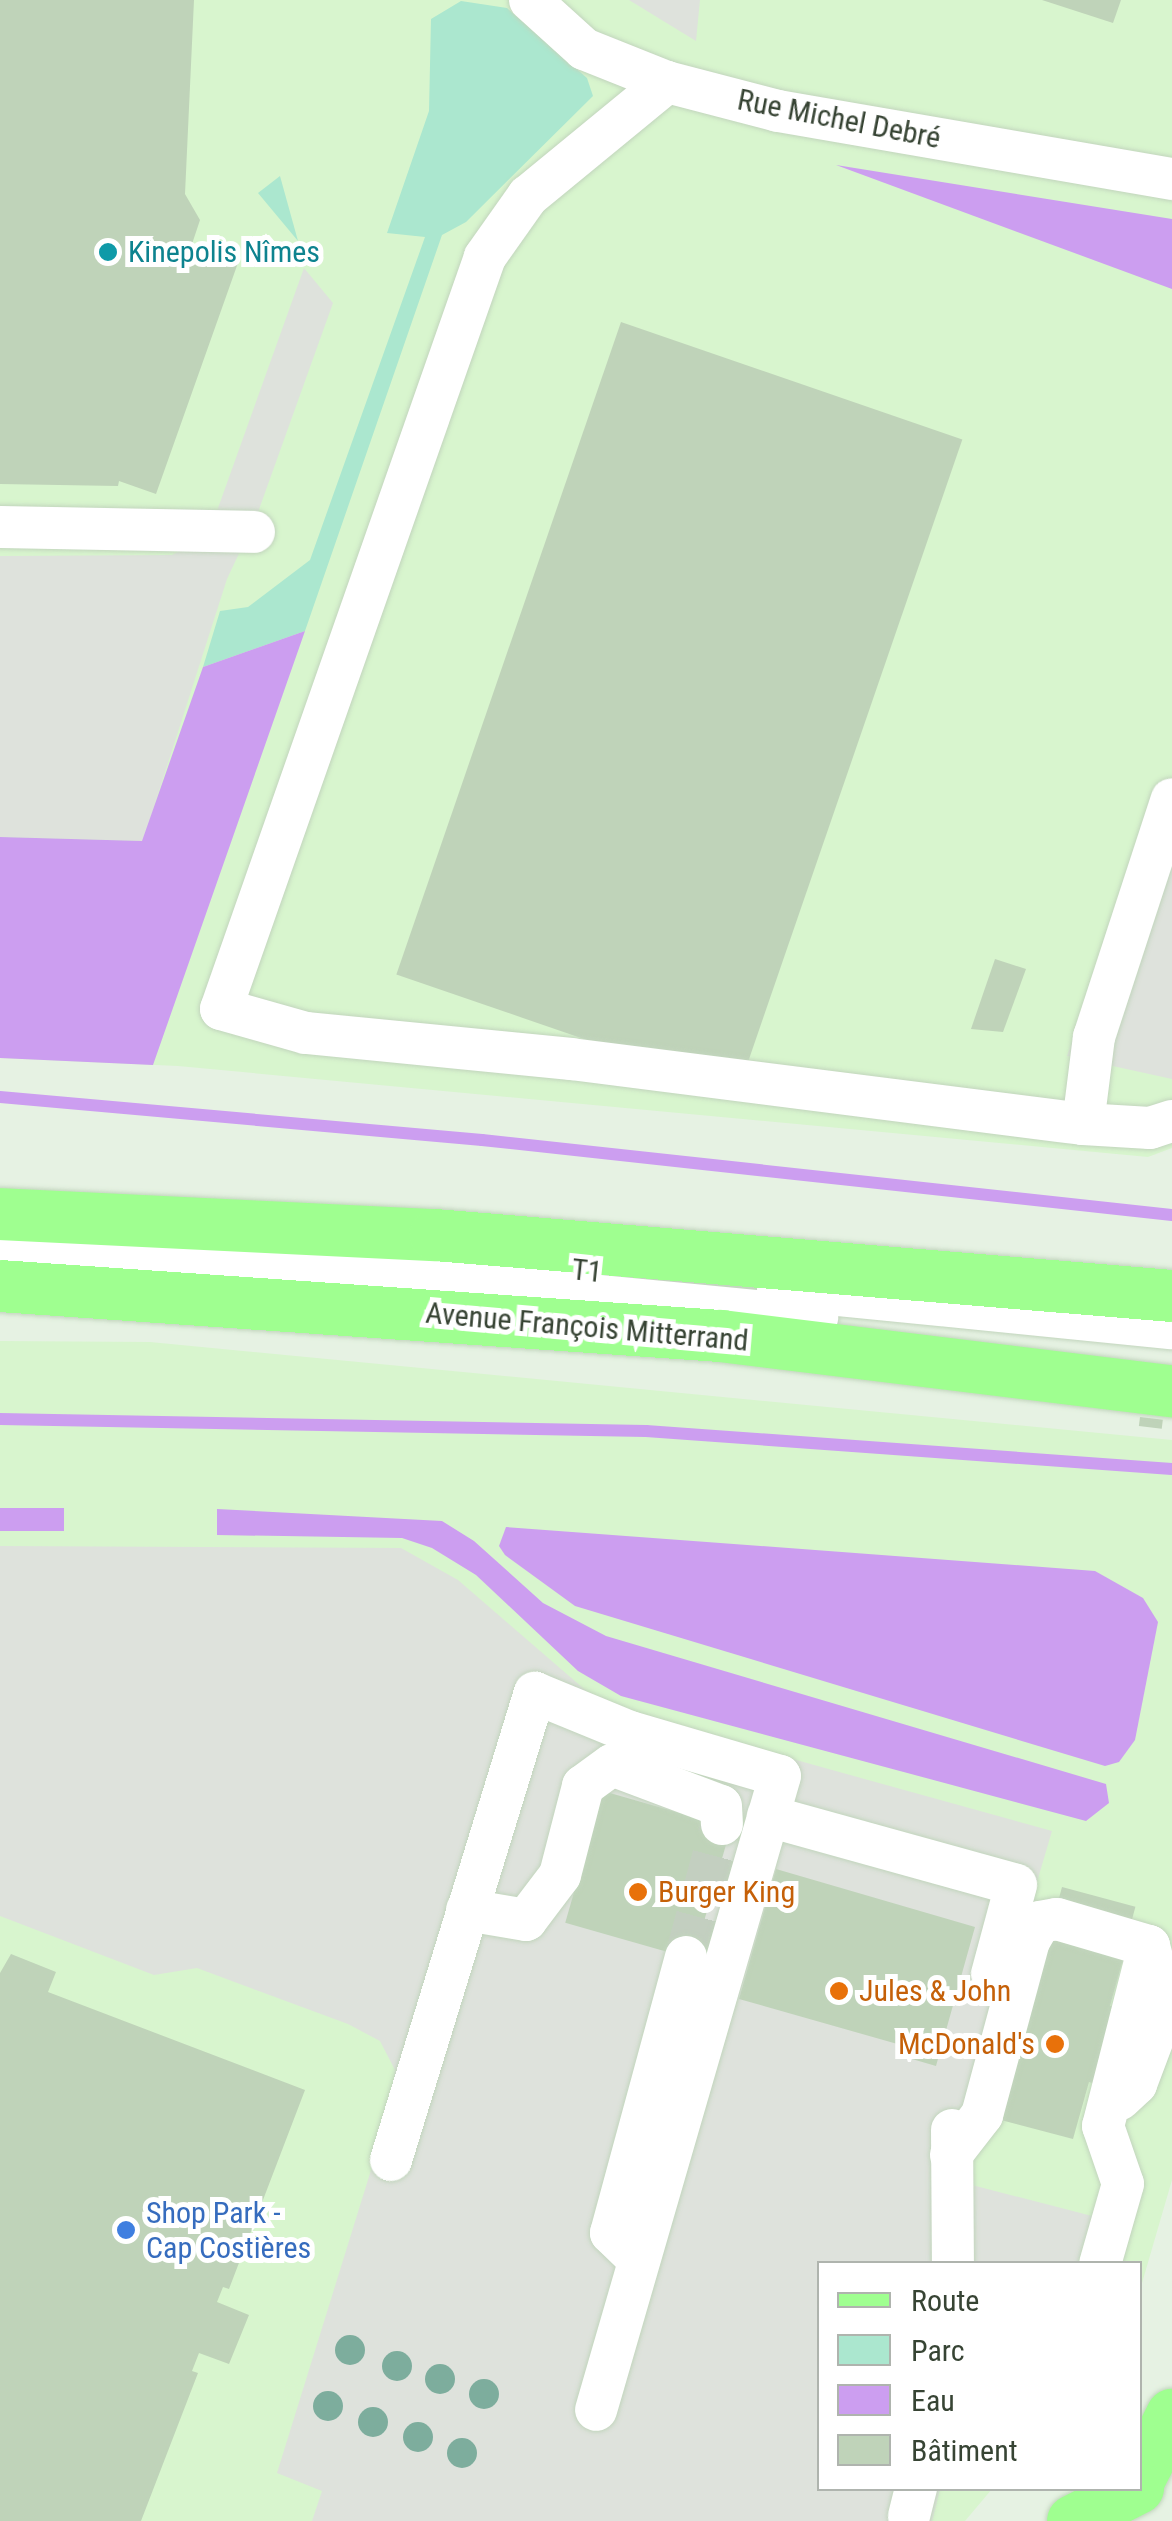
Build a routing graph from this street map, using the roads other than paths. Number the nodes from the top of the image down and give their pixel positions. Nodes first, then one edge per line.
1 (530, 0) edge
2 (667, 82) junction
3 (1172, 180) edge
4 (0, 527) edge
5 (254, 532) dead end
6 (1172, 799) edge
7 (1172, 1120) edge
8 (1083, 1124) junction
9 (0, 1214) edge
10 (0, 1232) edge
11 (0, 1256) edge
12 (0, 1286) edge
13 (1172, 1296) edge
14 (1172, 1328) edge
15 (1172, 1351) edge
16 (1172, 1391) edge
17 (768, 1816) junction
18 (722, 1824) dead end
19 (467, 1910) junction
20 (686, 1957) tunnel mouth
21 (951, 2140) junction
22 (391, 2160) dead end
23 (640, 2260) junction
24 (953, 2261) edge
25 (1101, 2261) edge
26 (596, 2410) dead end
27 (1172, 2414) edge
28 (1142, 2474) edge
29 (1172, 2485) edge
30 (1142, 2488) edge
31 (1132, 2491) edge
32 (1073, 2521) edge

1 - 2 street, Rue Michel Debré
2 - 3 street, Rue Michel Debré
2 - 8 street
4 - 5 street
6 - 8 street
7 - 8 street
9 - 13 main road
10 - 14 street, T1 / T1
11 - 15 street, T1 / T1
12 - 16 main road, Avenue François Mitterrand
17 - 19 street
17 - 21 street
17 - 23 street
18 - 19 street
19 - 22 street
20 - 23 street
21 - 24 street
21 - 25 street
23 - 26 street
27 - 28 main road
29 - 30 main road
31 - 32 main road

